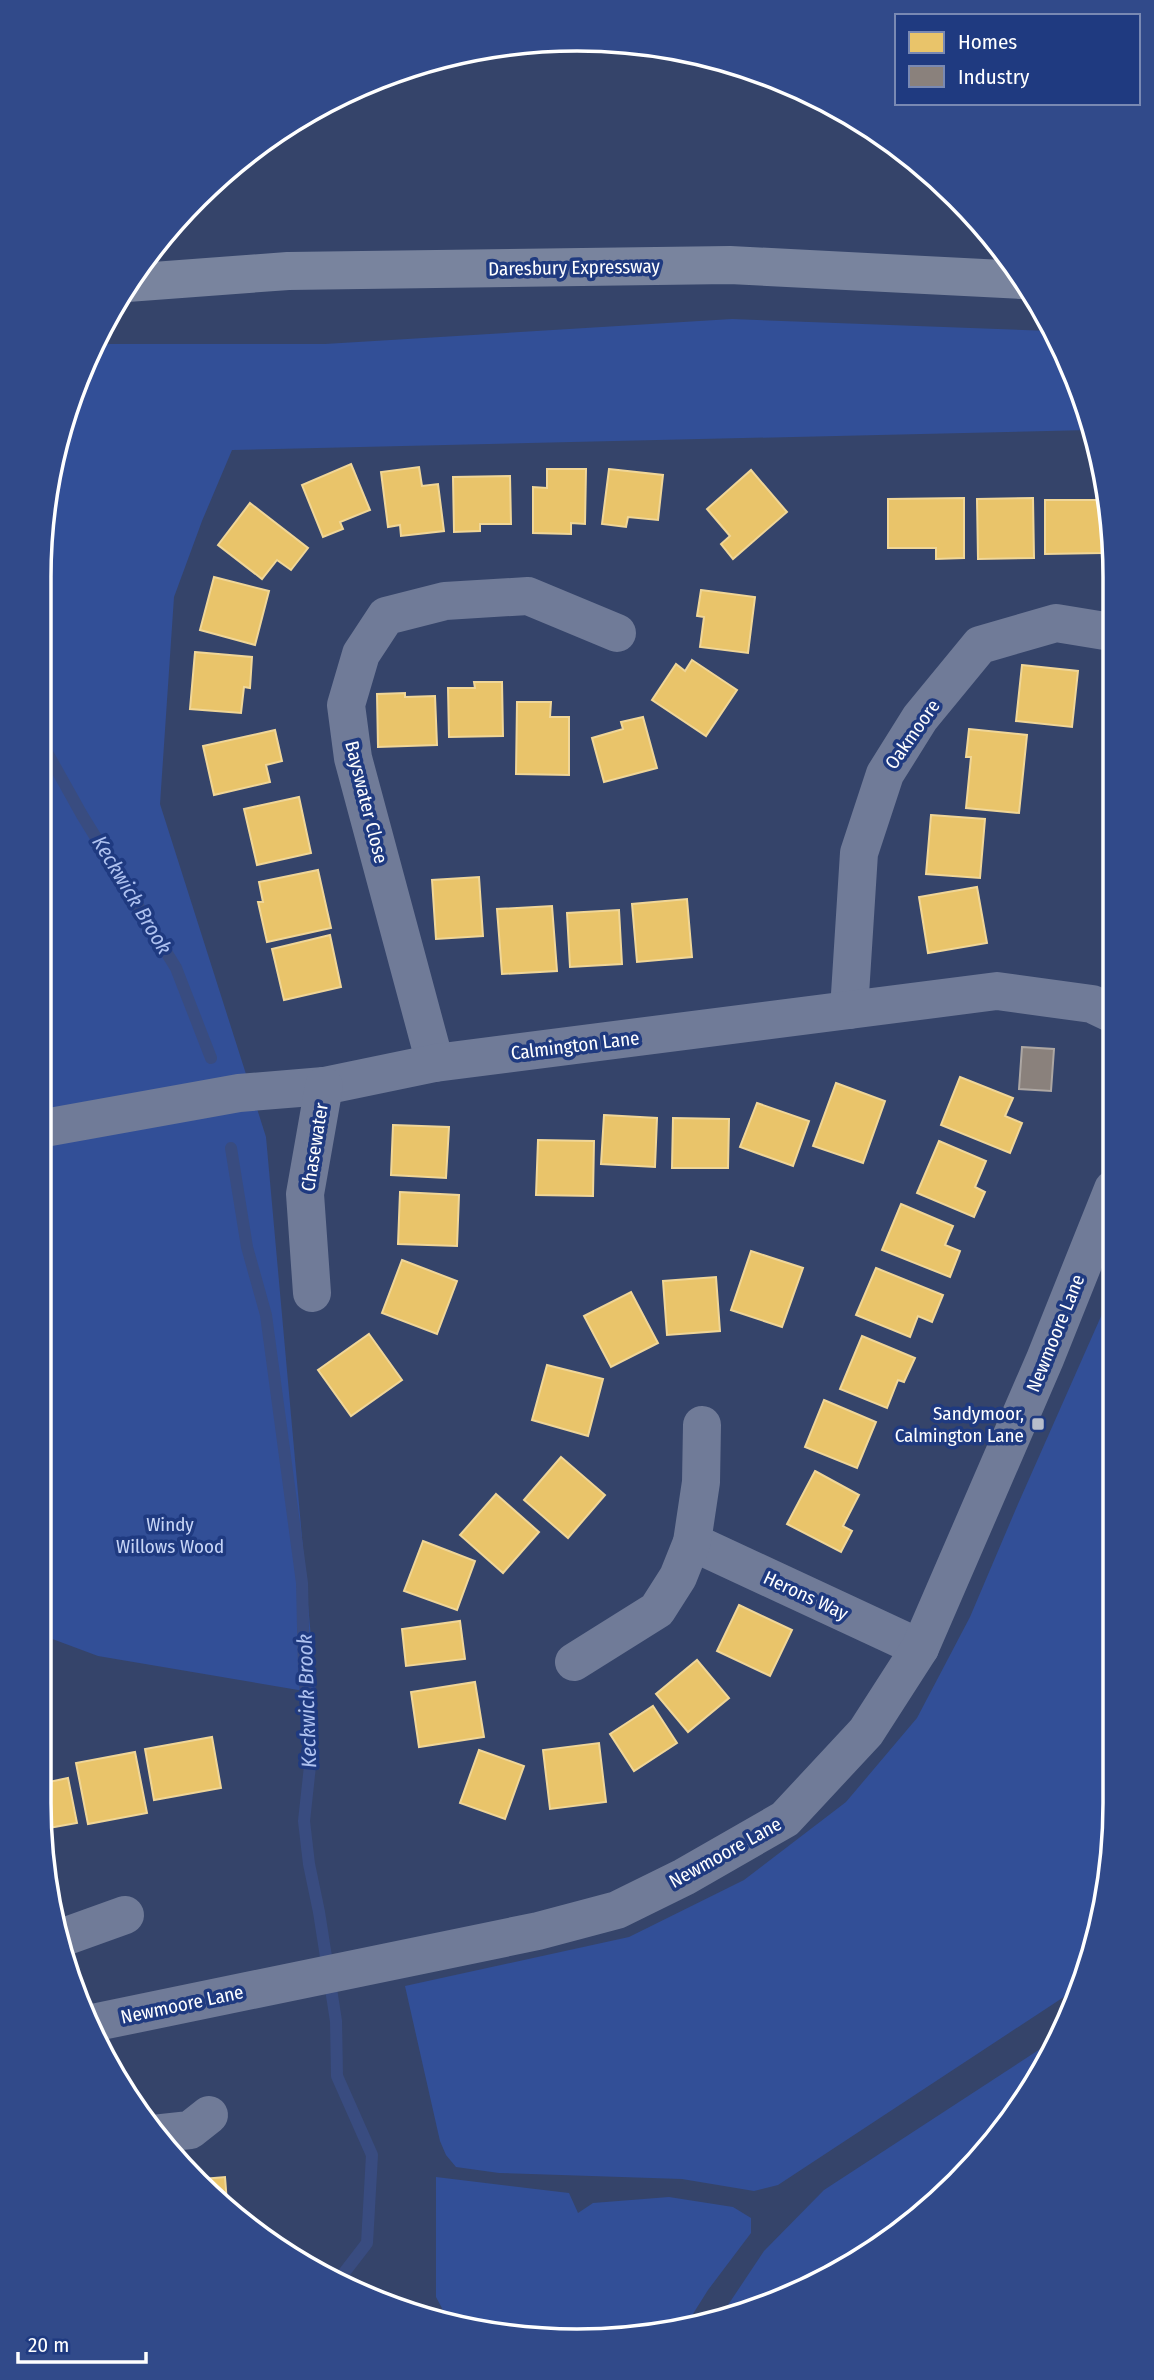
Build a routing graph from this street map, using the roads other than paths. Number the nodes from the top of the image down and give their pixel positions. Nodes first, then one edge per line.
1 (1011, 279) edge
2 (141, 282) edge
3 (1103, 631) edge
4 (617, 632) dead end
5 (1103, 1009) edge
6 (849, 1010) junction
7 (435, 1063) junction
8 (324, 1086) junction
9 (51, 1127) edge
10 (1103, 1214) edge
11 (312, 1293) dead end
12 (702, 1425) dead end
13 (692, 1542) junction
14 (920, 1648) junction
15 (574, 1662) dead end
16 (125, 1915) dead end
17 (68, 1935) edge
18 (99, 2022) edge
19 (209, 2115) dead end
20 (167, 2133) edge

1 - 2 main road, Daresbury Expressway
3 - 6 street, Oakmoore
4 - 7 street, Bayswater Close
5 - 6 street, Calmington Lane
6 - 7 street, Calmington Lane
7 - 8 street, Calmington Lane
8 - 9 street, Calmington Lane
8 - 11 street, Chasewater
10 - 14 street, Newmoore Lane
12 - 13 street
13 - 14 street, Herons Way
13 - 15 street
14 - 18 street, Newmoore Lane
16 - 17 street
19 - 20 street

